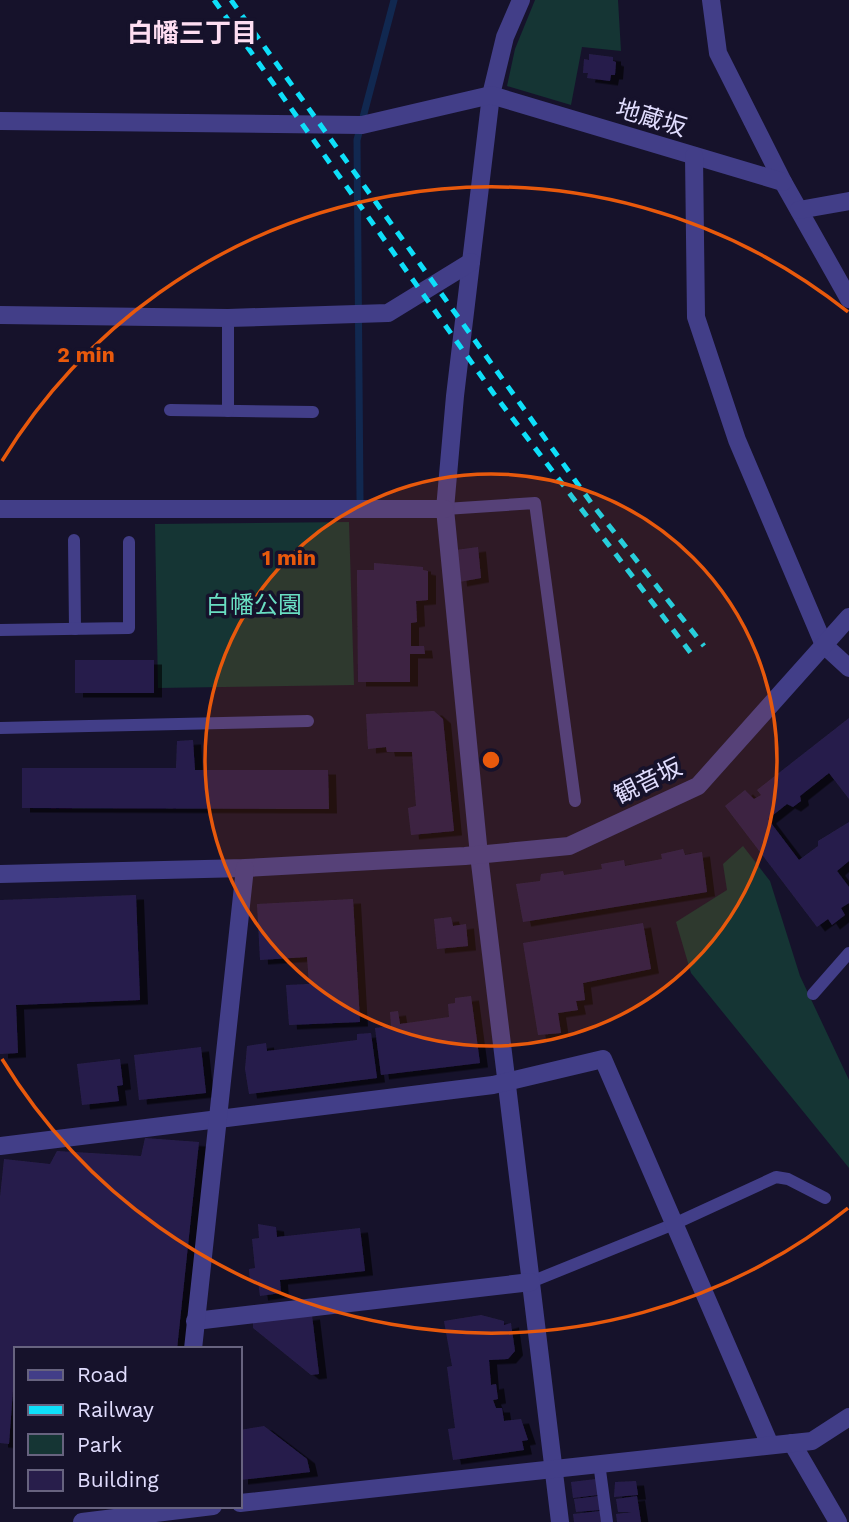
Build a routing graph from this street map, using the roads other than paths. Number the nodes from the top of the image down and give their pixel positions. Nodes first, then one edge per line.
1 (521, 0) edge
2 (711, 0) edge
3 (498, 97) junction
4 (0, 121) edge
5 (694, 156) junction
6 (783, 182) junction
7 (849, 201) edge
8 (799, 210) junction
9 (471, 262) junction
10 (849, 299) edge
11 (0, 315) edge
12 (229, 318) junction
13 (170, 410) dead end
14 (228, 411) junction
15 (313, 412) dead end
16 (0, 509) edge
17 (446, 509) junction
18 (74, 540) dead end
19 (129, 542) dead end
20 (849, 617) edge
21 (75, 628) junction
22 (0, 630) edge
23 (824, 645) junction
24 (849, 668) edge
25 (309, 721) dead end
26 (0, 728) edge
27 (575, 801) dead end
28 (479, 855) junction
29 (245, 867) junction
30 (0, 874) edge
31 (849, 953) edge
32 (813, 994) dead end
33 (506, 1083) junction
34 (218, 1119) junction
35 (0, 1146) edge
36 (825, 1198) dead end
37 (674, 1224) junction
38 (531, 1282) junction
39 (195, 1321) junction
40 (192, 1347) edge
41 (849, 1417) edge
42 (792, 1443) junction
43 (770, 1445) junction
44 (599, 1463) junction
45 (554, 1467) junction
46 (242, 1503) edge
47 (202, 1508) edge
48 (176, 1513) edge
49 (82, 1522) edge
50 (560, 1522) edge
51 (607, 1522) edge
52 (838, 1522) edge

1 - 3 street
2 - 6 street
3 - 4 street
3 - 5 street, 地蔵坂
3 - 9 street
5 - 6 street, 地蔵坂
5 - 23 street
6 - 8 street
7 - 8 street
8 - 10 street
9 - 12 street
9 - 17 street
11 - 12 street
12 - 14 lane
13 - 14 lane
14 - 15 lane
16 - 17 street
17 - 27 lane
17 - 28 street
18 - 21 lane
19 - 21 lane
20 - 23 street, 観音坂
21 - 22 lane
23 - 24 street
23 - 28 street, 観音坂
25 - 26 lane
28 - 29 street, 観音坂
28 - 33 street
29 - 30 street, 観音坂
29 - 34 street
31 - 32 lane
33 - 34 street
33 - 37 street
33 - 38 street
34 - 35 street
34 - 39 street
36 - 37 lane
37 - 38 lane
37 - 43 street
38 - 39 street
38 - 45 street
39 - 40 street
41 - 42 street
42 - 43 street
42 - 52 street
43 - 44 street
44 - 45 street
44 - 51 lane
45 - 46 street
45 - 50 street
47 - 48 street
48 - 49 street

